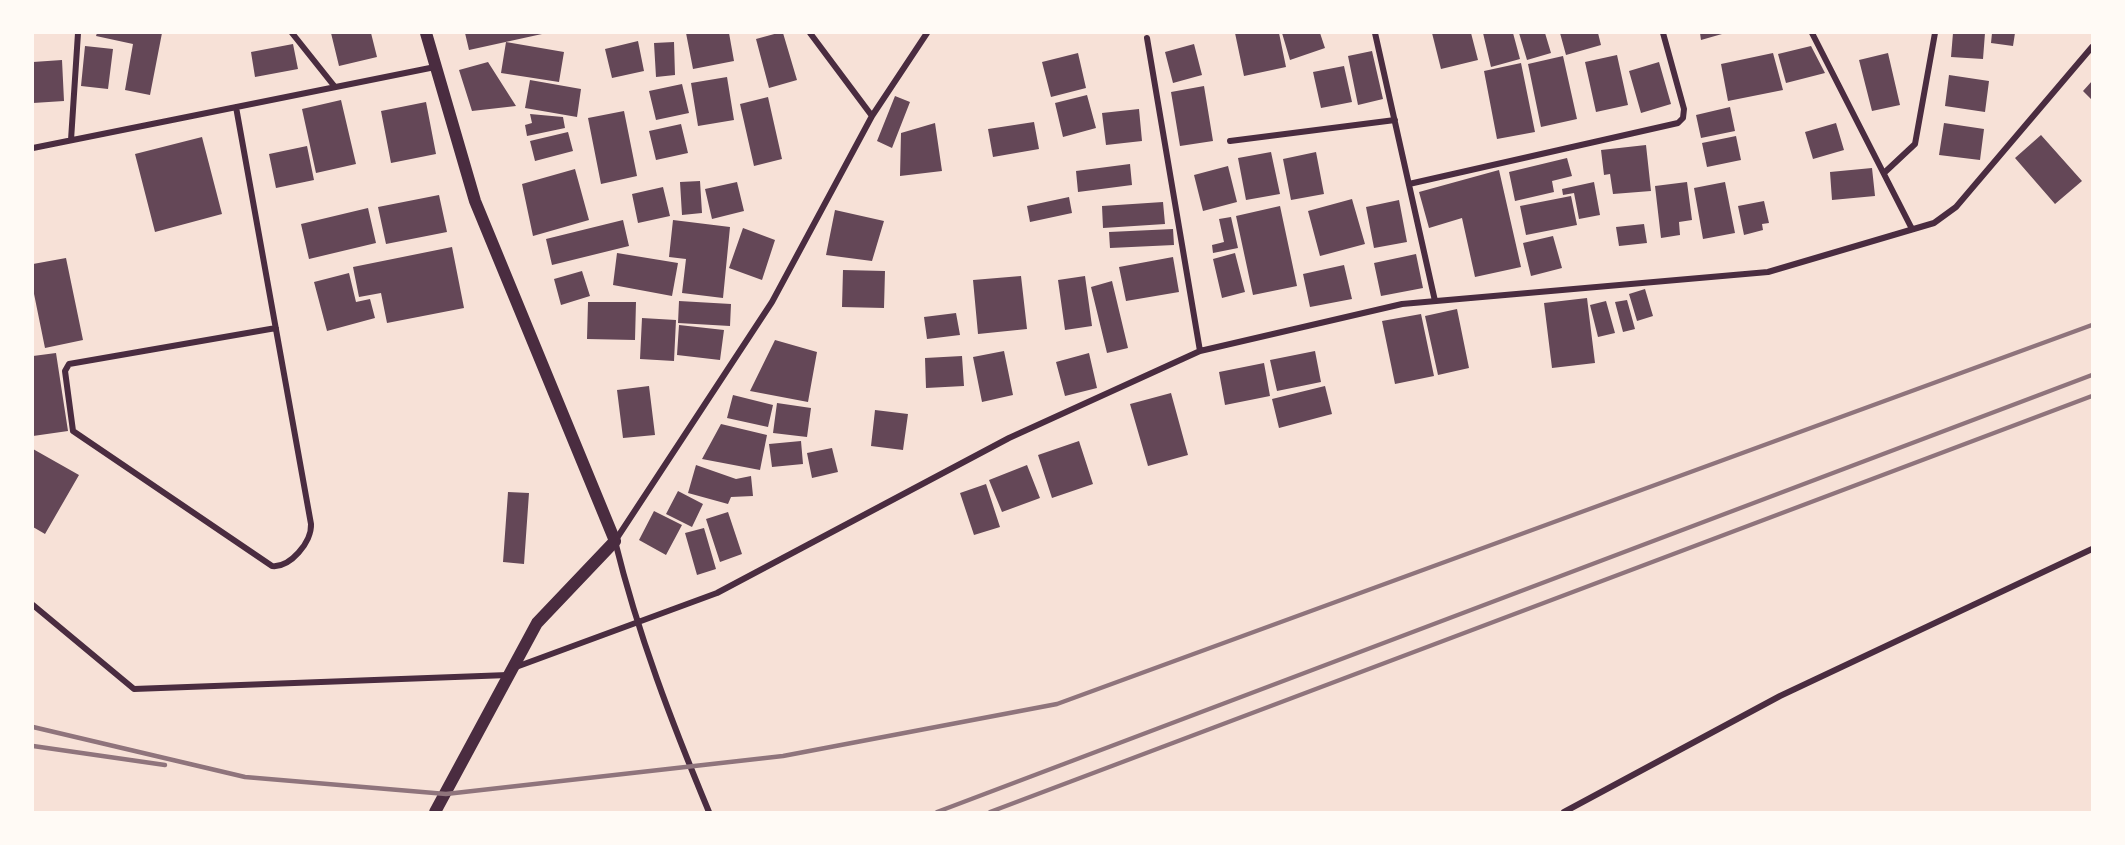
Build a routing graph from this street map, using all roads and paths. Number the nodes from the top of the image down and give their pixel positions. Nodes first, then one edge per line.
1 (78, 33) edge
2 (292, 33) edge
3 (426, 33) edge
4 (810, 33) edge
5 (927, 33) edge
6 (1375, 33) edge
7 (1663, 33) edge
8 (1812, 33) edge
9 (1935, 33) edge
10 (1147, 38) dead end
11 (2092, 47) edge
12 (436, 67) junction
13 (335, 87) junction
14 (237, 107) junction
15 (872, 116) junction
16 (1395, 120) junction
17 (71, 140) junction
18 (1230, 141) dead end
19 (33, 148) edge
20 (1884, 173) junction
21 (1409, 184) junction
22 (1912, 229) junction
23 (1435, 301) junction
24 (276, 328) junction
25 (1200, 351) junction
26 (615, 541) junction
27 (2092, 549) edge
28 (33, 605) edge
29 (511, 671) junction
30 (435, 812) edge
31 (709, 812) edge
32 (1564, 812) edge

1 - 17 street
2 - 13 street
3 - 12 main road
4 - 15 street
5 - 15 street
6 - 16 street
7 - 21 street
8 - 20 street
9 - 20 street
10 - 25 street
11 - 22 street
12 - 13 street
12 - 26 main road
13 - 14 street
14 - 17 street
14 - 24 street
15 - 26 street
16 - 18 street
16 - 21 street
17 - 19 street
20 - 22 street
21 - 23 street
22 - 23 street
23 - 25 street
24 - 24 street
25 - 29 street
26 - 29 main road
26 - 31 street
27 - 32 street
28 - 29 street
29 - 30 main road

